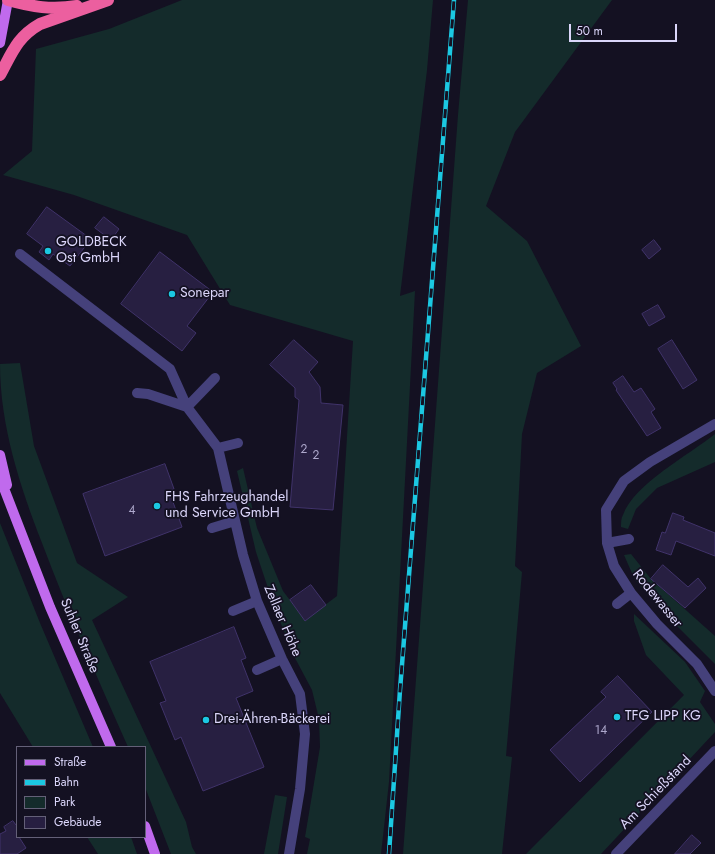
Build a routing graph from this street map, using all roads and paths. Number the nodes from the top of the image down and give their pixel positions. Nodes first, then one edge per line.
1 (7, 0) edge
2 (98, 1) edge
3 (0, 43) edge
4 (0, 75) edge
5 (20, 254) dead end
6 (215, 378) dead end
7 (137, 393) dead end
8 (188, 408) junction
9 (715, 424) edge
10 (238, 443) dead end
11 (218, 448) junction
12 (0, 455) edge
13 (0, 478) edge
14 (235, 521) junction
15 (212, 528) dead end
16 (22, 536) junction
17 (630, 538) dead end
18 (607, 543) junction
19 (631, 593) junction
20 (257, 601) junction
21 (617, 604) dead end
22 (233, 611) dead end
23 (282, 659) junction
24 (257, 670) dead end
25 (715, 691) edge
26 (112, 746) edge
27 (715, 751) edge
28 (146, 829) edge
29 (155, 854) edge
30 (289, 854) edge
31 (616, 854) edge

1 - 2 highway
1 - 3 main road
2 - 4 highway
5 - 8 street, Zellaer Höhe
6 - 8 street
7 - 8 street
8 - 11 street, Zellaer Höhe
9 - 18 street, Rodewasser
10 - 11 street
11 - 14 street, Zellaer Höhe
12 - 16 main road, Suhler Straße
13 - 16 main road, Suhler Straße
14 - 15 street
14 - 20 street, Zellaer Höhe
16 - 26 main road, Suhler Straße
17 - 18 street
18 - 19 street, Rodewasser
19 - 21 street
19 - 25 street, Rodewasser
20 - 22 street
20 - 23 street, Zellaer Höhe
23 - 24 street
23 - 30 street, Zellaer Höhe
27 - 31 street, Am Schießstand
28 - 29 main road

